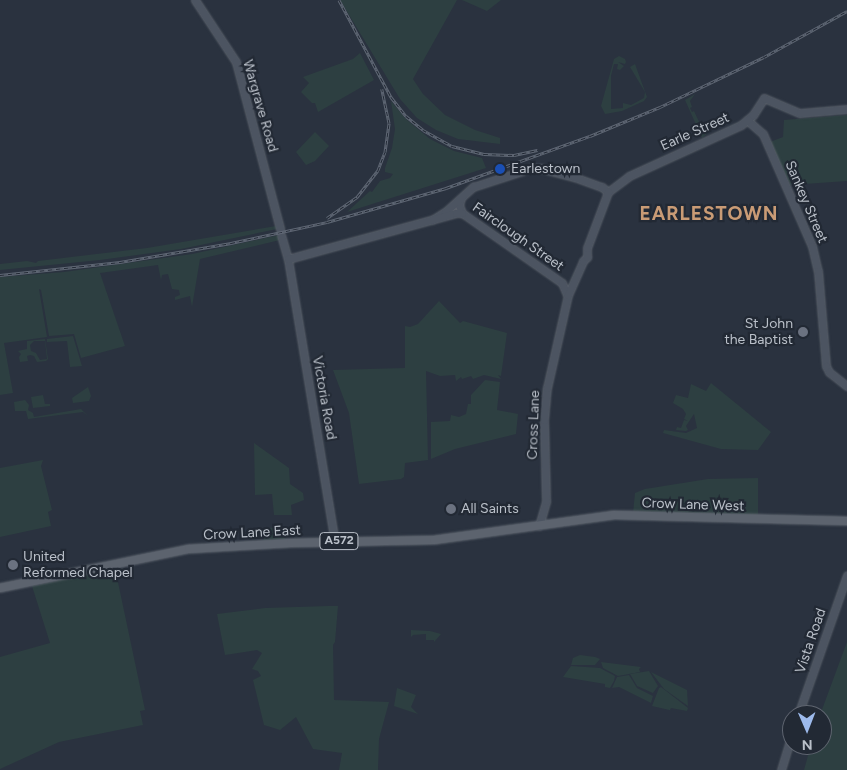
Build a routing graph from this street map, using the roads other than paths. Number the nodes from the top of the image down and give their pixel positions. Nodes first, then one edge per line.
1 (195, 0) edge
2 (847, 109) edge
3 (747, 120) junction
4 (608, 192) junction
5 (461, 198) junction
6 (462, 213) junction
7 (432, 220) junction
8 (288, 258) junction
9 (574, 278) junction
10 (562, 283) junction
11 (568, 296) junction
12 (847, 386) edge
13 (546, 502) junction
14 (845, 521) edge
15 (555, 524) junction
16 (539, 526) junction
17 (335, 542) junction
18 (847, 576) edge
19 (0, 588) edge
20 (802, 705) edge
21 (786, 755) edge
22 (781, 770) edge

1 - 8 street, Wargrave Road
2 - 3 street, Earle Street
3 - 4 street, Earle Street
3 - 12 street, Sankey Street
4 - 5 street
4 - 9 street, Cross Lane
5 - 6 street, Fairclough Street
5 - 7 street
6 - 7 street
6 - 10 street, Fairclough Street
7 - 8 street
8 - 17 street, Victoria Road
9 - 10 street
9 - 11 street, Cross Lane
10 - 11 street, Fairclough Street
11 - 13 street, Cross Lane
13 - 15 street
13 - 16 street, Cross Lane
14 - 15 main road, Crow Lane West / A572
15 - 16 main road, Crow Lane West / A572
16 - 17 main road, Crow Lane East / A572
17 - 19 main road, Crow Lane East / A572
18 - 20 street, Vista Road
21 - 22 street

